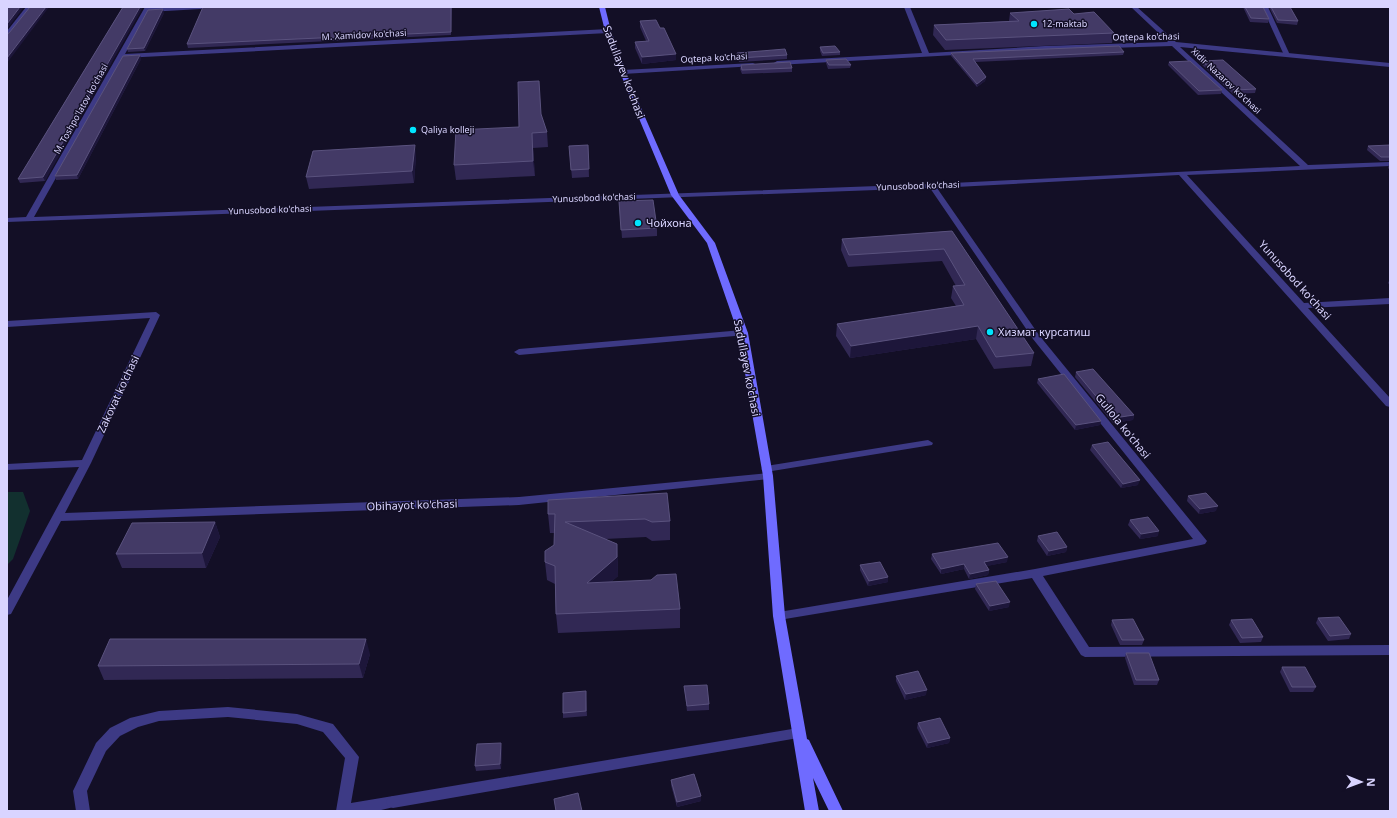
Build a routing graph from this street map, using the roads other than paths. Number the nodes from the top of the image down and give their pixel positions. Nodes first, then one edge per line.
1 (29, 7) edge
2 (201, 7) edge
3 (602, 7) edge
4 (907, 7) edge
5 (1134, 7) edge
6 (1265, 7) edge
7 (147, 8) edge
8 (608, 31) junction
9 (7, 35) edge
10 (1173, 44) junction
11 (926, 54) junction
12 (1287, 55) junction
13 (122, 56) junction
14 (759, 64) edge
15 (766, 64) edge
16 (1390, 65) edge
17 (623, 72) junction
18 (1390, 164) edge
19 (1306, 167) junction
20 (1181, 173) junction
21 (932, 186) junction
22 (674, 195) junction
23 (29, 219) junction
24 (7, 220) edge
25 (1390, 301) edge
26 (1302, 306) junction
27 (7, 324) edge
28 (743, 332) junction
29 (519, 352) dead end
30 (1390, 404) edge
31 (928, 443) dead end
32 (86, 463) junction
33 (7, 468) edge
34 (767, 473) junction
35 (56, 517) junction
36 (1035, 573) junction
37 (8, 608) edge
38 (779, 616) junction
39 (1390, 650) edge
40 (798, 733) junction
41 (83, 811) edge
42 (343, 811) edge
43 (812, 811) edge
44 (836, 811) edge

1 - 9 street
2 - 7 street
3 - 8 main road, Sadullayev ko'chasi
4 - 11 street
5 - 10 street, Xidir Nazarov ko'chasi
6 - 12 street
7 - 13 street, M. Toshpo'latov ko'chasi
8 - 13 street, M. Xamidov ko'chasi
8 - 17 main road, Sadullayev ko'chasi
10 - 11 street, Oqtepa ko'chasi
10 - 12 street, Oqtepa ko'chasi
10 - 19 street, Xidir Nazarov ko'chasi
11 - 15 street, Oqtepa ko'chasi
12 - 16 street, Oqtepa ko'chasi
13 - 23 street, M. Toshpo'latov ko'chasi
14 - 17 street, Oqtepa ko'chasi
17 - 22 main road, Sadullayev ko'chasi
18 - 19 street, Yunusobod ko'chasi
19 - 20 street, Yunusobod ko'chasi
20 - 21 street, Yunusobod ko'chasi
20 - 26 street, Yunusobod ko'chasi
21 - 22 street, Yunusobod ko'chasi
21 - 36 street, Gullola ko'chasi
22 - 23 street, Yunusobod ko'chasi
22 - 28 main road, Sadullayev ko'chasi
23 - 24 street, Yunusobod ko'chasi
25 - 26 street
26 - 30 street, Yunusobod ko'chasi
27 - 32 street, Zakovat ko'chasi
28 - 29 street
28 - 34 main road, Sadullayev ko'chasi
31 - 34 street, Obihayot ko'chasi
32 - 33 street
32 - 35 street, Zakovat ko'chasi
34 - 35 street, Obihayot ko'chasi
34 - 38 main road, Sadullayev ko'chasi
35 - 37 street, Zakovat ko'chasi
36 - 38 street
36 - 39 street
38 - 40 main road, Sadullayev ko'chasi
40 - 42 street
40 - 43 main road, Sadullayev ko'chasi
40 - 44 main road, Sadullayev ko'chasi
41 - 42 street

